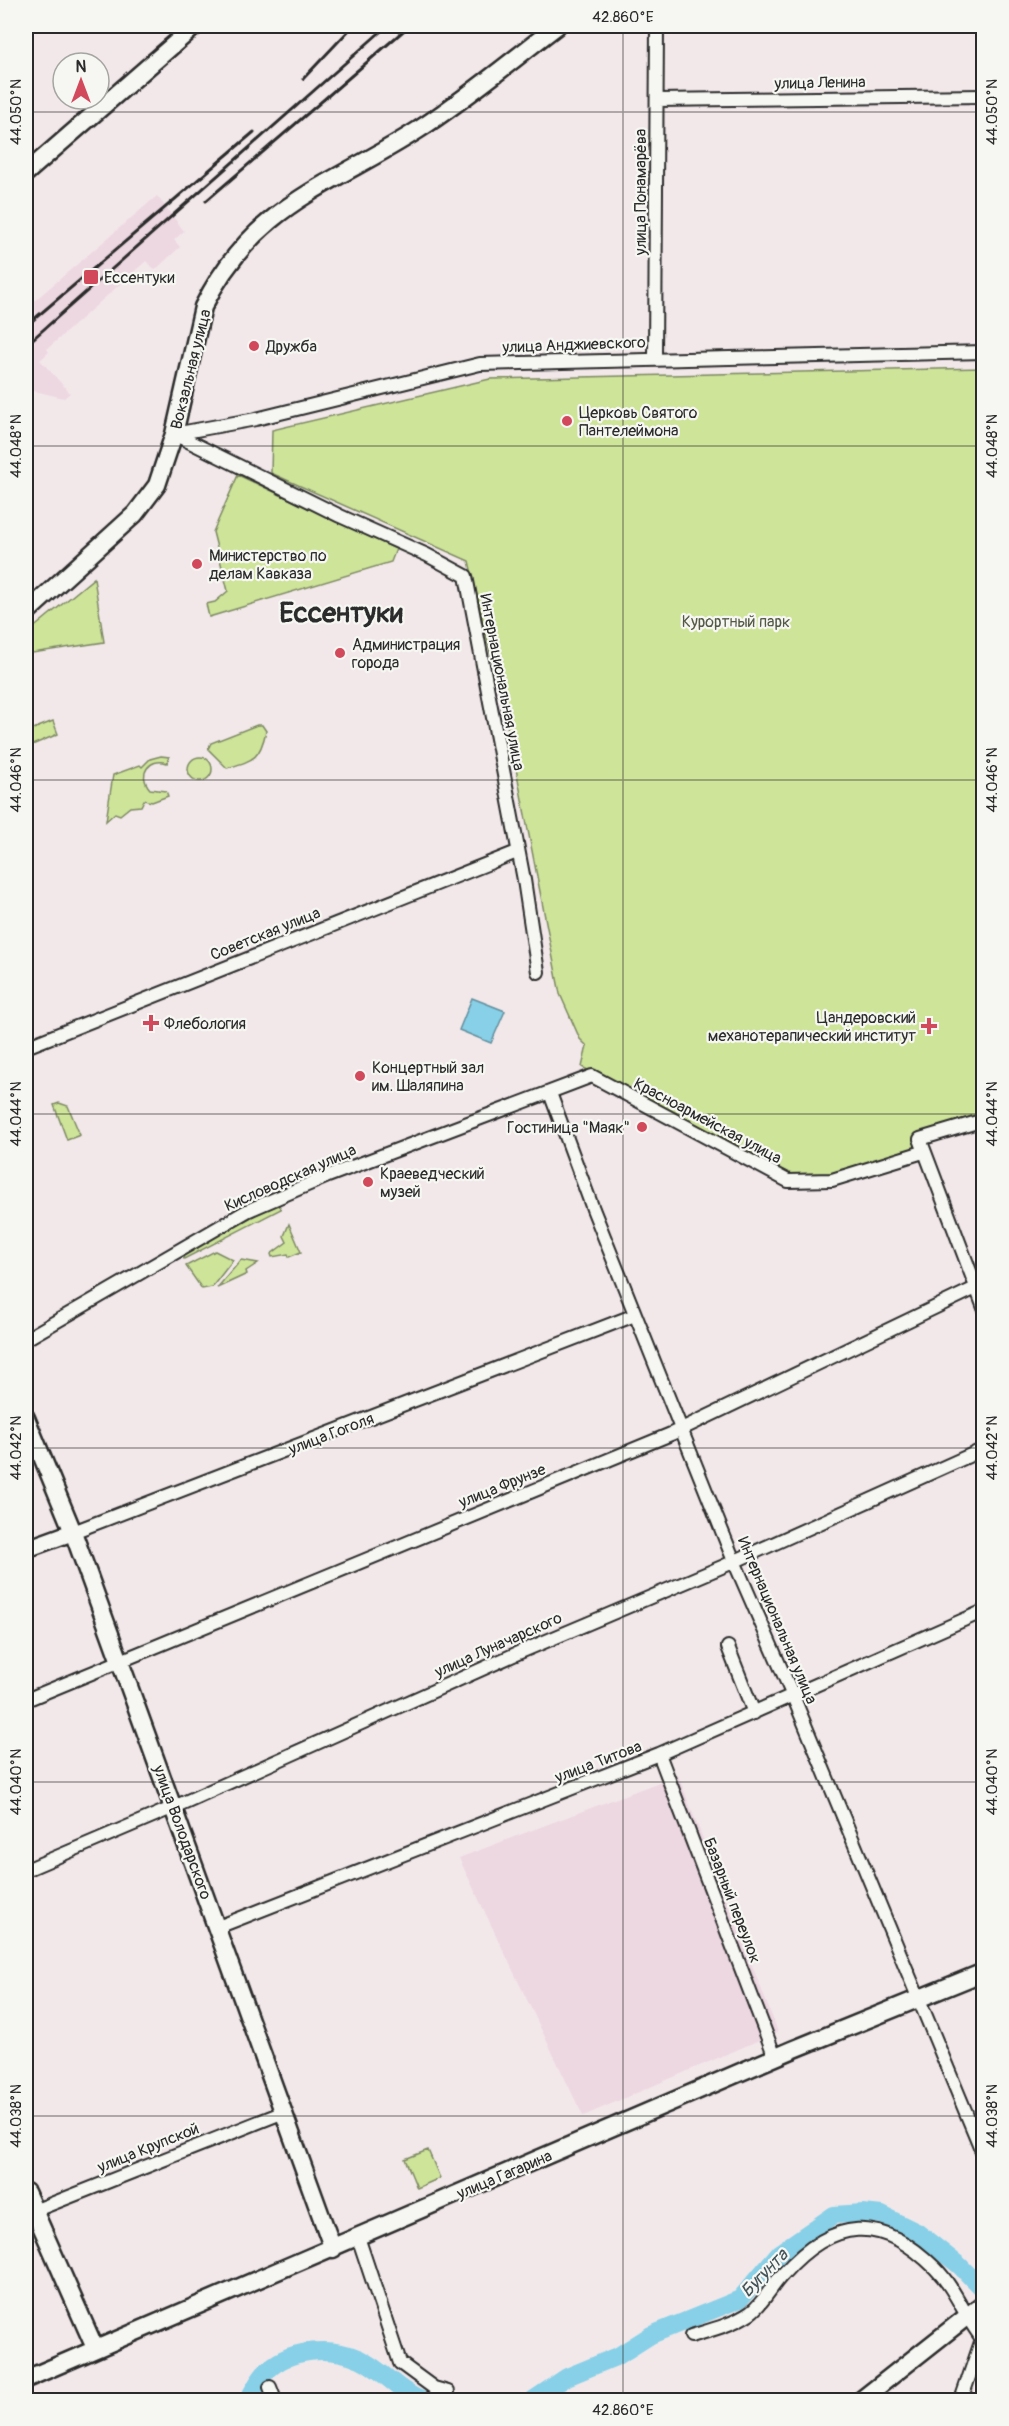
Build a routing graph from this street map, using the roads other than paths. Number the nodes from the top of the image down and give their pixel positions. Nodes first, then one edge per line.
1 (556, 26) edge
2 (657, 26) edge
3 (191, 27) edge
4 (984, 96) edge
5 (657, 100) junction
6 (26, 173) edge
7 (984, 352) edge
8 (655, 358) junction
9 (174, 434) junction
10 (26, 613) edge
11 (517, 852) junction
12 (538, 972) dead end
13 (26, 1047) edge
14 (550, 1093) junction
15 (984, 1120) edge
16 (923, 1152) junction
17 (979, 1285) edge
18 (984, 1308) edge
19 (635, 1315) junction
20 (26, 1339) edge
21 (26, 1418) edge
22 (682, 1428) junction
23 (984, 1449) edge
24 (73, 1532) junction
25 (26, 1549) edge
26 (734, 1561) junction
27 (984, 1611) edge
28 (728, 1647) dead end
29 (120, 1660) junction
30 (794, 1696) junction
31 (26, 1700) edge
32 (754, 1713) junction
33 (659, 1754) junction
34 (174, 1807) junction
35 (26, 1870) edge
36 (218, 1927) junction
37 (984, 1971) edge
38 (918, 1998) junction
39 (775, 2057) junction
40 (284, 2112) junction
41 (984, 2156) edge
42 (26, 2192) edge
43 (29, 2213) edge
44 (358, 2237) junction
45 (333, 2249) junction
46 (975, 2309) edge
47 (691, 2336) dead end
48 (983, 2340) edge
49 (95, 2348) junction
50 (26, 2379) edge
51 (270, 2387) dead end
52 (448, 2392) dead end
53 (275, 2400) edge
54 (861, 2400) edge
55 (960, 2400) edge

1 - 9 main road, Вокзальная улица
2 - 5 street, улица Понамарёва
3 - 6 main road
4 - 5 street, улица Ленина
5 - 8 street, улица Понамарёва
7 - 8 street, улица Анджиевского
8 - 9 street, улица Анджиевского
9 - 10 main road, Вокзальная улица
9 - 11 street, Интернациональная улица
11 - 12 street, Интернациональная улица
11 - 13 street, Советская улица
14 - 16 street, Красноармейская улица
14 - 19 street, Интернациональная улица
14 - 20 street, Кисловодская улица
15 - 16 street
16 - 17 street
17 - 18 street
17 - 22 street, улица Фрунзе
19 - 22 street, Интернациональная улица
19 - 24 street, улица Гоголя
21 - 24 main road, улица Володарского
22 - 26 street, Интернациональная улица
22 - 29 street, улица Фрунзе
23 - 26 street, улица Луначарского
24 - 25 main road, улица Гоголя
24 - 29 main road, улица Володарского
26 - 30 street, Интернациональная улица
26 - 34 street, улица Луначарского
27 - 30 street, улица Титова
28 - 32 street
29 - 31 street, улица Фрунзе
29 - 34 main road, улица Володарского
30 - 32 street, улица Титова
30 - 38 street, Интернациональная улица
32 - 33 street, улица Титова
33 - 36 street, улица Титова
33 - 39 street, Базарный переулок
34 - 35 street, улица Луначарского
34 - 36 main road, улица Володарского
36 - 40 main road, улица Володарского
37 - 38 main road, улица Гагарина
38 - 39 main road, улица Гагарина
38 - 41 street, Интернациональная улица
39 - 44 main road, улица Гагарина
40 - 43 street, улица Крупской
40 - 45 main road, улица Володарского
42 - 43 main road
43 - 49 main road
44 - 45 main road, улица Гагарина
44 - 52 street
45 - 49 main road, улица Гагарина
46 - 47 street
46 - 48 street
46 - 54 main road
48 - 55 street
49 - 50 main road, улица Гагарина
51 - 53 street

